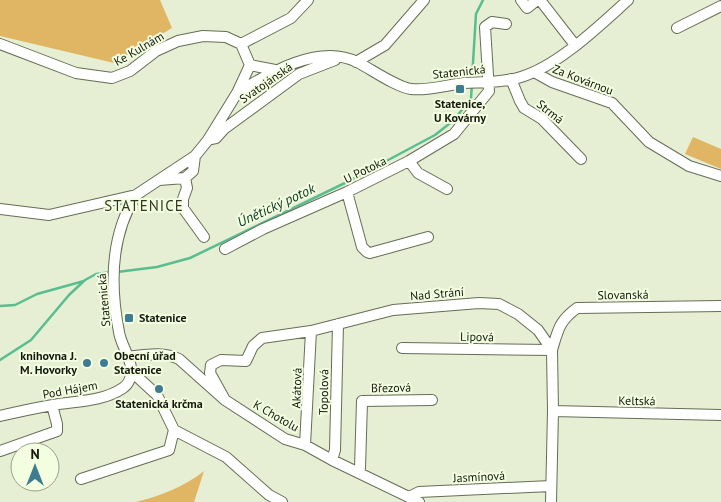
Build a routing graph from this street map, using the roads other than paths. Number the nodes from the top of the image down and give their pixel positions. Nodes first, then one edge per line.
1 (308, 0) edge
2 (424, 0) edge
3 (521, 0) edge
4 (539, 0) edge
5 (623, 2) edge
6 (721, 6) edge
7 (506, 24) dead end
8 (677, 28) dead end
9 (0, 44) edge
10 (241, 44) junction
11 (574, 45) junction
12 (345, 57) junction
13 (356, 62) junction
14 (250, 65) junction
15 (275, 70) junction
16 (534, 72) junction
17 (511, 79) junction
18 (485, 82) junction
19 (238, 93) junction
20 (208, 140) junction
21 (195, 156) junction
22 (581, 159) dead end
23 (409, 161) junction
24 (721, 176) edge
25 (185, 178) junction
26 (158, 180) junction
27 (447, 189) dead end
28 (347, 192) junction
29 (136, 195) junction
30 (0, 209) edge
31 (204, 237) dead end
32 (428, 237) dead end
33 (225, 249) dead end
34 (721, 306) edge
35 (338, 324) junction
36 (311, 331) junction
37 (402, 348) dead end
38 (552, 350) junction
39 (127, 356) junction
40 (132, 372) junction
41 (225, 400) junction
42 (432, 400) dead end
43 (52, 405) junction
44 (553, 411) junction
45 (721, 415) edge
46 (0, 416) edge
47 (174, 430) junction
48 (306, 445) junction
49 (0, 451) edge
50 (332, 460) junction
51 (357, 472) junction
52 (81, 479) dead end
53 (551, 486) junction
54 (408, 497) junction
55 (282, 502) edge
56 (419, 502) edge
57 (550, 502) edge

1 - 10 street
2 - 13 street
3 - 4 street
4 - 11 street
5 - 11 street, Statenická
6 - 8 street
7 - 18 street
9 - 10 street, Ke Kulnám
10 - 14 street
11 - 16 street, Statenická
12 - 13 street, Statenická
12 - 15 street, Statenická
12 - 20 street, Svatojánská
13 - 18 street, Statenická
14 - 15 street, Statenická
14 - 19 street, Statenická
15 - 19 street, Statenická
16 - 17 street, Statenická
16 - 24 street, Za Kovárnou
17 - 18 street, Statenická
17 - 22 street, Strmá
18 - 23 street, U Potoka
19 - 20 street, Statenická
20 - 21 street, Statenická
21 - 25 street
21 - 26 street, Statenická
23 - 27 street
23 - 28 street, U Potoka
25 - 26 street
25 - 31 street
26 - 29 street, Statenická
28 - 32 street
28 - 33 street, U Potoka
29 - 30 street
29 - 39 street, Statenická
34 - 38 street, Slovanská
35 - 36 street, Nad Strání
35 - 38 street, Nad Strání
35 - 50 street, Topolová
36 - 41 street, Nad Strání
36 - 48 street, Akátová
37 - 38 street, Lipová
38 - 44 street
39 - 40 street, Statenická
39 - 41 street, K Chotolu
40 - 43 street, Pod Hájem
40 - 47 street
41 - 48 street, K Chotolu
42 - 51 street, Březová
43 - 46 street, Pod Hájem
43 - 49 street
44 - 45 street, Keltská
44 - 53 street
47 - 52 street
47 - 55 street
48 - 50 street, K Chotolu
50 - 51 street, K Chotolu
51 - 54 street, K Chotolu
53 - 54 street, Jasmínová
53 - 57 street
54 - 56 street, K Chotolu

